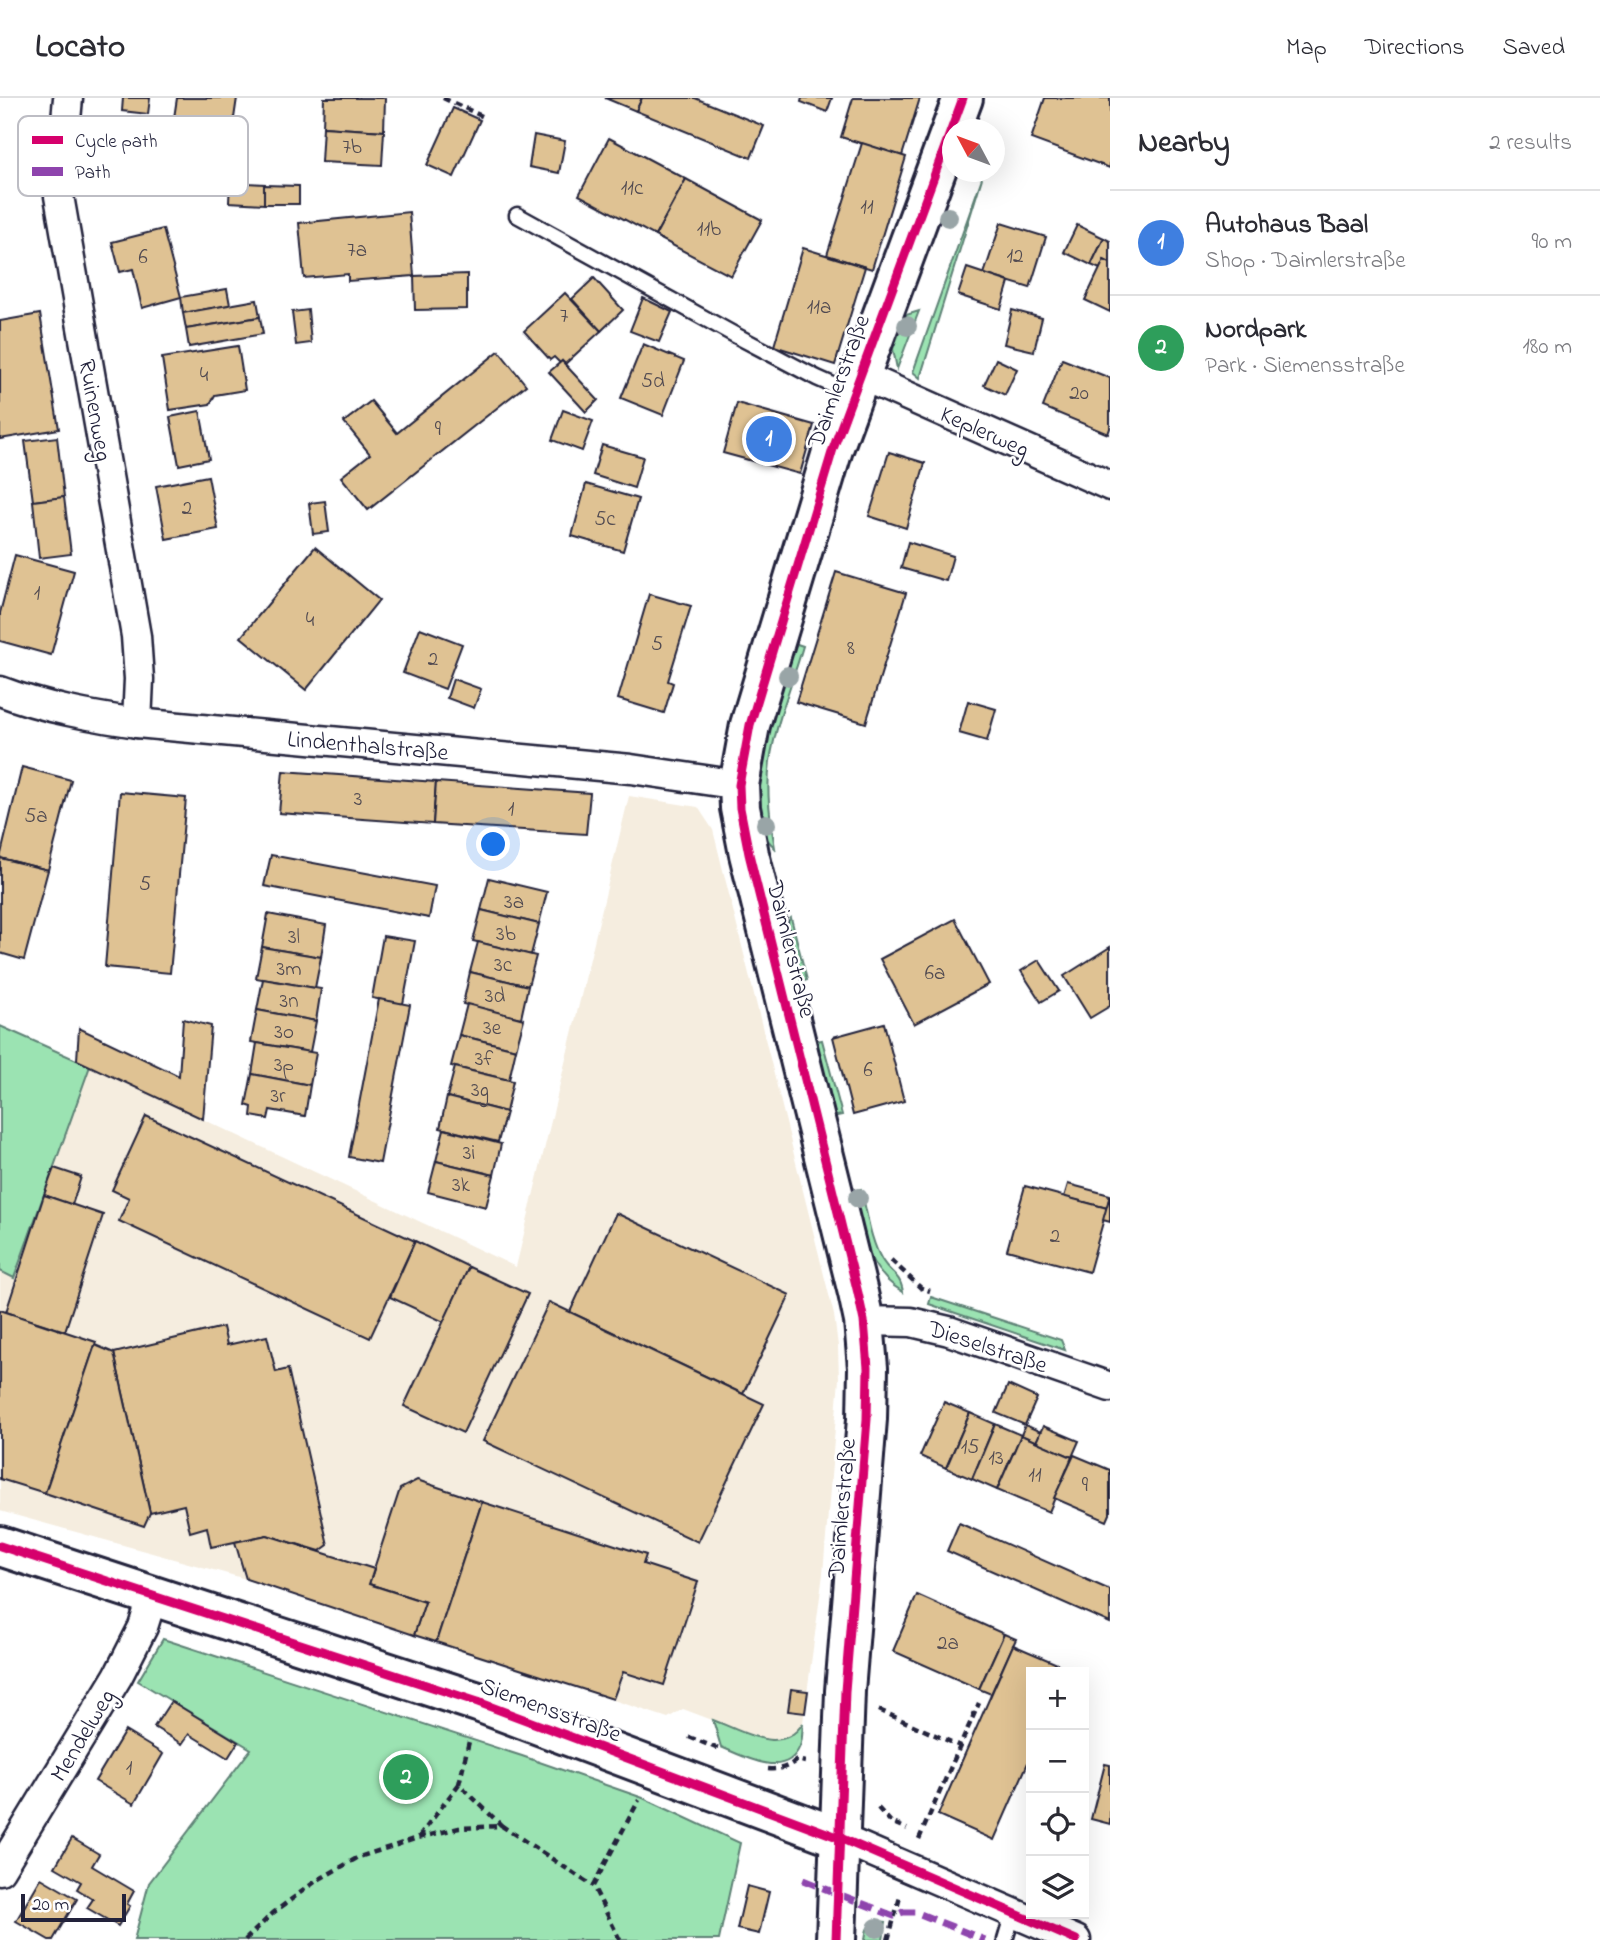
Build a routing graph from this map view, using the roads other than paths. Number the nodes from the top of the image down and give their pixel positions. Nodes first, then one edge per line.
1 (68, 98) edge
2 (963, 98) edge
3 (66, 116) edge
4 (59, 196) edge
5 (517, 215) dead end
6 (857, 385) junction
7 (1110, 486) edge
8 (0, 691) edge
9 (137, 723) junction
10 (739, 785) junction
11 (864, 1321) junction
12 (1110, 1387) edge
13 (0, 1546) edge
14 (153, 1595) junction
15 (840, 1838) junction
16 (0, 1870) edge
17 (1013, 1913) junction
18 (836, 1940) edge
19 (1005, 1940) edge
20 (1076, 1940) edge

1 - 3 street, Ruinenweg
2 - 6 street, Daimlerstraße
4 - 9 street, Ruinenweg
5 - 6 lane, Daimlerstraße
6 - 7 street, Keplerweg
6 - 10 street, Daimlerstraße
8 - 9 street, Lindenthalstraße
9 - 10 street, Lindenthalstraße
10 - 11 street, Daimlerstraße
11 - 12 street, Dieselstraße
11 - 15 street, Daimlerstraße
13 - 14 street, Siemensstraße
14 - 15 street, Siemensstraße
14 - 16 street, Mendelweg
15 - 17 street, Siemensstraße
15 - 18 street, Daimlerstraße
17 - 19 lane
17 - 20 street, Siemensstraße

